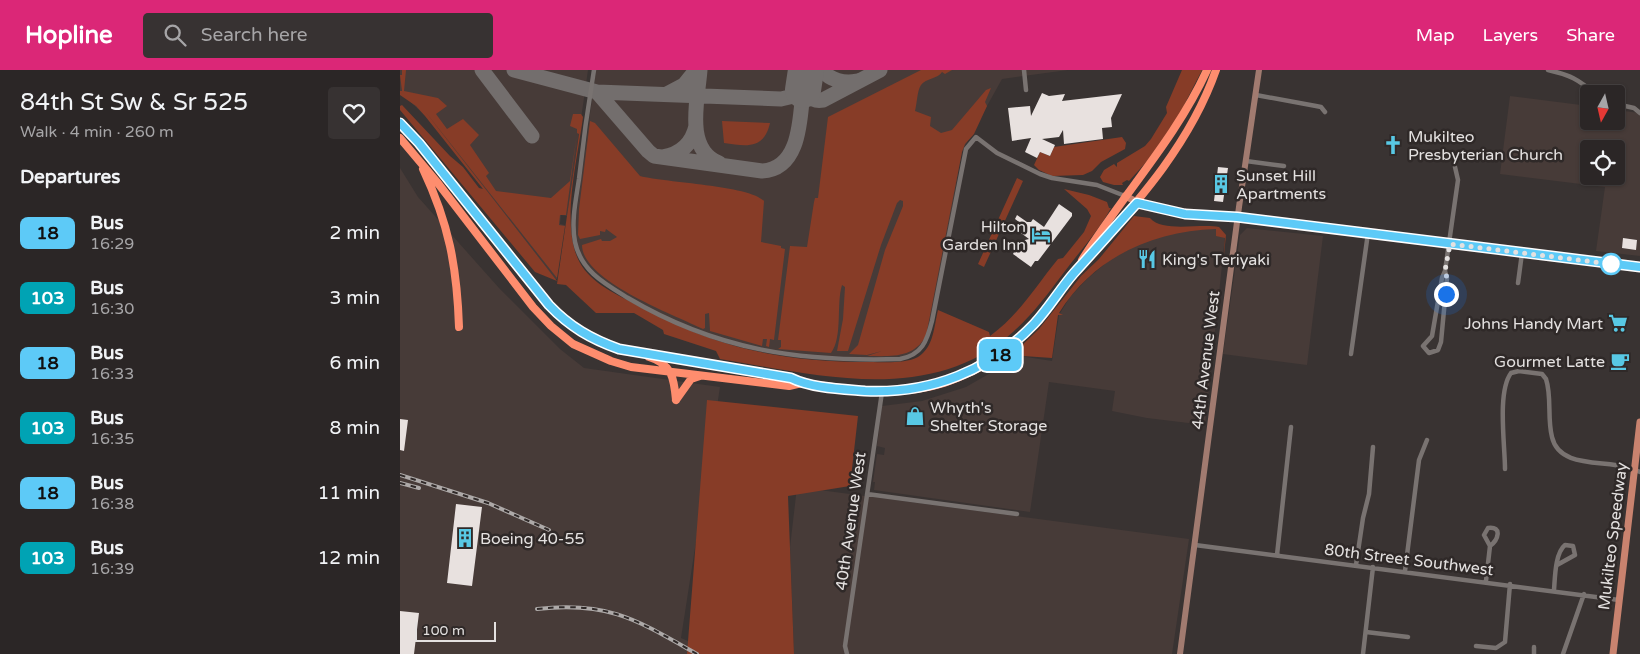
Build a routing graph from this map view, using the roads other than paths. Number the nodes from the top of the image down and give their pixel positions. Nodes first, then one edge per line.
1 (594, 70) edge
2 (1024, 70) edge
3 (1207, 70) edge
4 (1216, 70) edge
5 (1259, 70) edge
6 (1548, 70) edge
7 (1585, 85) edge
8 (1026, 90) dead end
9 (1256, 95) junction
10 (1625, 106) edge
11 (1325, 112) dead end
12 (1640, 113) edge
13 (400, 122) edge
14 (400, 138) edge
15 (417, 158) junction
16 (1246, 161) junction
17 (1284, 166) dead end
18 (1455, 168) dead end
19 (1125, 196) junction
20 (1137, 203) junction
21 (1237, 217) junction
22 (1368, 233) junction
23 (1450, 244) junction
24 (1522, 253) junction
25 (1640, 267) edge
26 (1445, 271) junction
27 (1074, 274) junction
28 (1518, 283) dead end
29 (459, 327) dead end
30 (619, 349) junction
31 (1351, 354) dead end
32 (671, 372) junction
33 (705, 376) junction
34 (802, 383) junction
35 (882, 392) junction
36 (1640, 422) edge
37 (1291, 427) dead end
38 (1427, 440) dead end
39 (1373, 447) dead end
40 (1505, 469) dead end
41 (1637, 471) edge
42 (867, 494) junction
43 (1017, 514) dead end
44 (1195, 545) junction
45 (1490, 546) dead end
46 (1277, 555) junction
47 (1356, 565) junction
48 (1557, 565) junction
49 (1373, 567) junction
50 (1405, 571) junction
51 (1486, 581) junction
52 (1510, 584) junction
53 (1554, 590) junction
54 (1584, 594) junction
55 (1619, 600) junction
56 (1366, 632) junction
57 (1408, 637) dead end
58 (1476, 646) dead end
59 (1534, 647) dead end
60 (847, 654) edge
61 (1180, 654) edge
62 (1363, 654) edge
63 (1534, 654) edge
64 (1563, 654) edge
65 (1613, 654) edge

1 - 19 street
2 - 8 street
3 - 19 highway
4 - 20 highway
5 - 9 street, 44th Avenue West
6 - 7 street
9 - 11 street
9 - 16 street, 44th Avenue West
10 - 12 street
13 - 30 highway
14 - 15 highway
15 - 29 highway
15 - 32 highway
16 - 17 street
16 - 21 street, 44th Avenue West
18 - 23 street
19 - 20 main road
19 - 27 highway
20 - 21 main road
20 - 27 highway
21 - 22 main road
21 - 44 street, 44th Avenue West
22 - 23 main road
22 - 31 street
23 - 24 main road
23 - 26 street
24 - 25 main road
24 - 28 street
26 - 26 street
27 - 35 highway
30 - 32 highway
30 - 34 highway
32 - 33 highway
32 - 33 highway
33 - 34 highway
34 - 35 highway
35 - 42 street, 40th Avenue West
36 - 41 main road, Mukilteo Speedway
37 - 46 street
38 - 50 street
39 - 47 street
40 - 41 street
41 - 55 main road, Mukilteo Speedway
42 - 43 street
42 - 60 street, 40th Avenue West
44 - 46 street, 80th Street Southwest
44 - 61 street, 44th Avenue West
45 - 51 street
46 - 47 street, 80th Street Southwest
47 - 49 street, 80th Street Southwest
48 - 48 street
48 - 53 street
49 - 50 street, 80th Street Southwest
49 - 56 street
50 - 51 street, 80th Street Southwest
51 - 52 street, 80th Street Southwest
52 - 53 street, 80th Street Southwest
52 - 58 street
53 - 54 street, 80th Street Southwest
54 - 55 street, 80th Street Southwest
54 - 64 street
55 - 65 main road, Mukilteo Speedway
56 - 57 street
56 - 62 street
59 - 63 street

